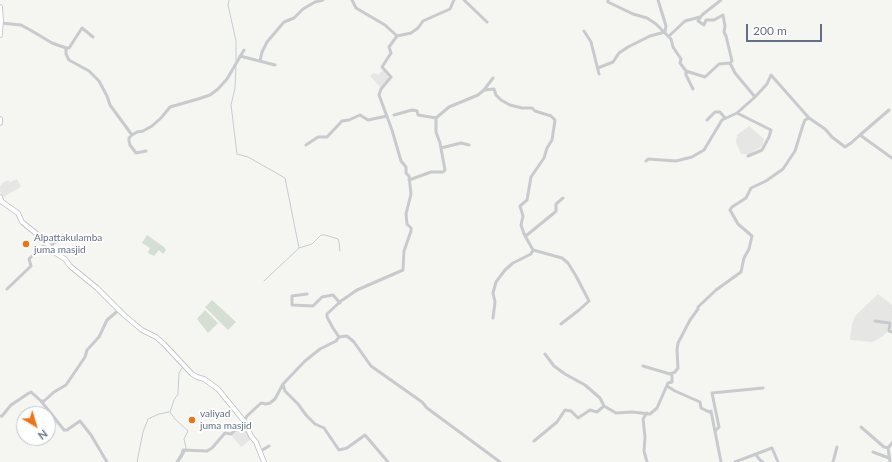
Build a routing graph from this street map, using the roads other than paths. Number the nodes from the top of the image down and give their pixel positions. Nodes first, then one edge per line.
1 (323, 0) edge
2 (352, 0) edge
3 (454, 0) edge
4 (464, 0) edge
5 (608, 0) edge
6 (658, 0) edge
7 (721, 0) edge
8 (0, 7) edge
9 (700, 18) junction
10 (487, 22) dead end
11 (1, 23) junction
12 (584, 31) dead end
13 (665, 32) junction
14 (0, 35) edge
15 (397, 36) junction
16 (669, 36) junction
17 (93, 37) dead end
18 (66, 48) junction
19 (244, 50) dead end
20 (240, 56) junction
21 (260, 61) junction
22 (730, 63) junction
23 (275, 65) dead end
24 (598, 68) junction
25 (686, 71) junction
26 (599, 74) dead end
27 (493, 78) dead end
28 (693, 89) dead end
29 (483, 91) junction
30 (754, 97) junction
31 (889, 110) dead end
32 (737, 112) junction
33 (394, 115) dead end
34 (388, 116) junction
35 (436, 118) junction
36 (725, 118) junction
37 (809, 118) junction
38 (0, 119) edge
39 (707, 120) dead end
40 (0, 123) edge
41 (132, 135) junction
42 (860, 135) junction
43 (306, 145) dead end
44 (470, 145) dead end
45 (441, 148) junction
46 (146, 151) dead end
47 (748, 156) dead end
48 (892, 158) edge
49 (646, 161) dead end
50 (409, 180) junction
51 (0, 198) edge
52 (563, 198) dead end
53 (62, 234) dead end
54 (524, 234) junction
55 (48, 245) junction
56 (533, 250) junction
57 (7, 289) dead end
58 (307, 294) dead end
59 (340, 302) junction
60 (120, 309) junction
61 (493, 318) dead end
62 (875, 321) dead end
63 (561, 324) dead end
64 (892, 332) edge
65 (339, 337) junction
66 (545, 354) dead end
67 (643, 366) dead end
68 (672, 373) junction
69 (282, 385) junction
70 (667, 386) dead end
71 (763, 388) dead end
72 (41, 401) junction
73 (604, 406) junction
74 (647, 413) junction
75 (0, 416) edge
76 (244, 421) junction
77 (861, 427) dead end
78 (716, 431) junction
79 (534, 441) dead end
80 (892, 443) edge
81 (269, 446) dead end
82 (837, 447) dead end
83 (888, 448) junction
84 (259, 452) junction
85 (873, 452) dead end
86 (756, 455) junction
87 (647, 460) edge
88 (890, 461) edge
89 (107, 462) edge
90 (177, 462) edge
91 (264, 462) edge
92 (388, 462) edge
93 (500, 462) edge
94 (721, 462) edge
95 (735, 462) edge
96 (763, 462) edge
97 (778, 462) edge
98 (833, 462) edge

1 - 21 street
2 - 15 street
3 - 15 street
4 - 10 street
5 - 13 street
6 - 13 street
7 - 9 street
8 - 11 street
9 - 16 street
9 - 22 street
11 - 14 street
11 - 18 street
12 - 24 street
13 - 16 street
13 - 24 street
15 - 34 street
16 - 25 street
17 - 18 street
18 - 41 street
19 - 20 street
20 - 21 street
20 - 41 street
21 - 23 street
22 - 25 street
22 - 30 street
24 - 26 street
25 - 28 street
27 - 29 street
29 - 35 street
29 - 54 street
30 - 32 street
30 - 37 street
31 - 42 street
32 - 36 street
32 - 47 street
33 - 35 street
34 - 43 street
34 - 50 street
35 - 45 street
36 - 39 street
36 - 49 street
37 - 42 street
37 - 68 street
38 - 40 street
41 - 46 street
42 - 48 street
44 - 45 street
45 - 50 street
50 - 59 street
51 - 55 street
52 - 54 street
53 - 55 street
54 - 56 street
55 - 57 street
55 - 60 street
56 - 61 street
56 - 63 street
58 - 59 street
59 - 65 street
60 - 72 street
60 - 76 street
62 - 64 street
65 - 69 street
65 - 93 street
66 - 73 street
67 - 68 street
68 - 74 street
69 - 76 street
69 - 92 street
70 - 78 street
71 - 78 street
72 - 75 street
72 - 89 street
73 - 74 street
73 - 79 street
74 - 87 street
76 - 84 street
76 - 90 street
77 - 83 street
78 - 94 street
80 - 83 street
81 - 84 street
82 - 98 street
83 - 88 street
84 - 91 street
85 - 88 street
86 - 95 street
86 - 96 street
86 - 97 street

